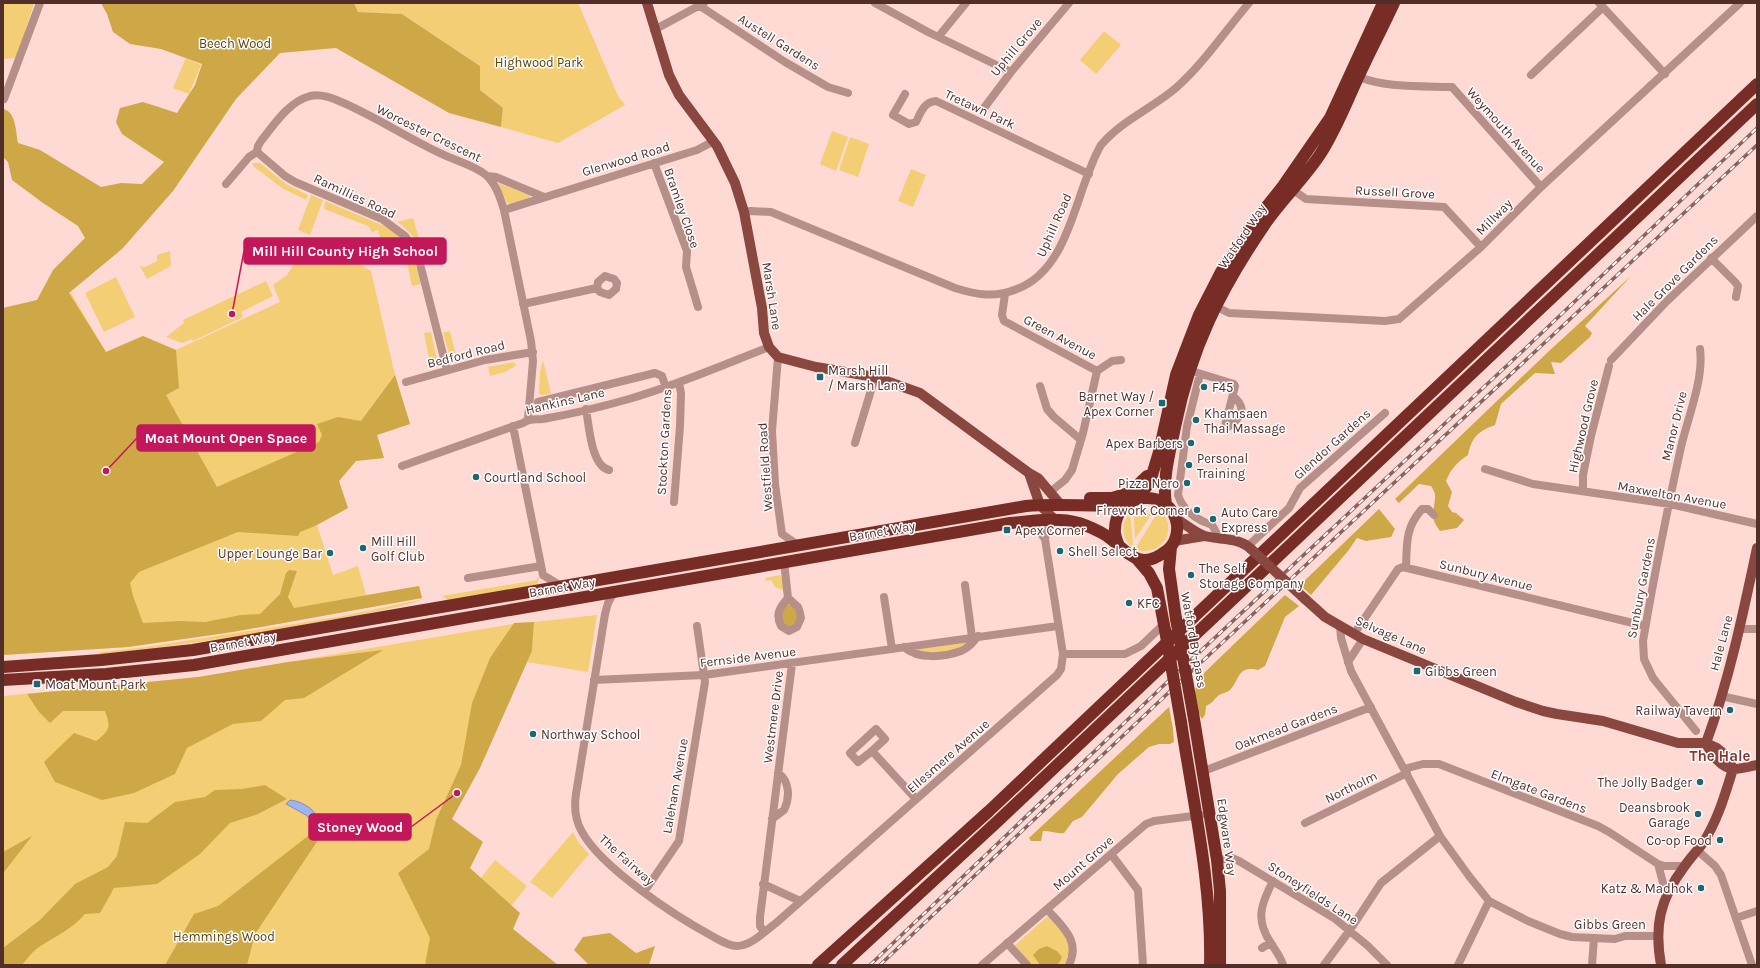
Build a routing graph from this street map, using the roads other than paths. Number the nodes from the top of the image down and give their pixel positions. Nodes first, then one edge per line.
1 (40, 3) edge
2 (646, 3) edge
3 (874, 3) edge
4 (966, 3) edge
5 (1069, 3) edge
6 (1249, 3) edge
7 (1383, 3) edge
8 (1394, 3) edge
9 (1740, 3) edge
10 (702, 5) edge
11 (1601, 5) edge
12 (654, 30) junction
13 (939, 36) junction
14 (1011, 72) junction
15 (1665, 74) junction
16 (1531, 75) dead end
17 (1359, 77) junction
18 (1757, 84) edge
19 (848, 93) dead end
20 (906, 94) dead end
21 (4, 99) dead end
22 (1757, 104) edge
23 (984, 108) dead end
24 (714, 142) junction
25 (257, 152) junction
26 (654, 163) junction
27 (1089, 174) junction
28 (487, 176) junction
29 (226, 184) dead end
30 (1541, 187) junction
31 (1293, 190) junction
32 (544, 197) junction
33 (504, 210) junction
34 (744, 212) junction
35 (1757, 216) edge
36 (1481, 246) junction
37 (1711, 258) junction
38 (597, 288) dead end
39 (1005, 294) junction
40 (1736, 297) dead end
41 (523, 304) junction
42 (1215, 306) junction
43 (698, 307) dead end
44 (769, 347) junction
45 (1700, 351) dead end
46 (533, 352) junction
47 (778, 357) junction
48 (1121, 360) dead end
49 (1610, 363) joint
50 (447, 370) junction
51 (1097, 372) junction
52 (1195, 372) junction
53 (875, 377) junction
54 (406, 382) dead end
55 (679, 383) junction
56 (1040, 386) dead end
57 (666, 388) junction
58 (1233, 396) junction
59 (538, 402) dead end
60 (586, 409) junction
61 (1385, 413) dead end
62 (528, 419) junction
63 (513, 426) junction
64 (1082, 440) junction
65 (855, 443) dead end
66 (402, 466) dead end
67 (1485, 469) dead end
68 (610, 470) dead end
69 (1153, 472) junction
70 (1029, 473) junction
71 (1583, 491) junction
72 (1050, 492) junction
73 (1138, 498) junction
74 (674, 502) dead end
75 (1060, 504) junction
76 (1670, 504) junction
77 (1040, 505) junction
78 (1124, 505) junction
79 (1166, 505) junction
80 (1434, 515) dead end
81 (1175, 518) junction
82 (1055, 520) junction
83 (1028, 522) junction
84 (1757, 524) edge
85 (1204, 536) junction
86 (1215, 538) junction
87 (1045, 539) junction
88 (1173, 544) junction
89 (798, 545) junction
90 (1119, 546) junction
91 (1250, 547) junction
92 (1757, 548) edge
93 (1138, 559) junction
94 (784, 562) junction
95 (541, 566) junction
96 (1406, 567) junction
97 (468, 578) dead end
98 (965, 585) dead end
99 (561, 586) junction
100 (614, 592) junction
101 (884, 597) dead end
102 (788, 598) dead end
103 (697, 626) dead end
104 (1058, 626) junction
105 (1340, 626) junction
106 (1645, 626) junction
107 (1165, 627) junction
108 (1739, 629) junction
109 (1757, 629) edge
110 (1358, 636) junction
111 (975, 637) junction
112 (904, 647) junction
113 (892, 649) junction
114 (1062, 654) junction
115 (1348, 662) junction
116 (792, 664) junction
117 (3, 667) edge
118 (704, 675) junction
119 (3, 680) edge
120 (594, 680) junction
121 (1721, 696) junction
122 (1757, 704) edge
123 (1371, 707) junction
124 (1193, 713) joint
125 (1696, 731) dead end
126 (1706, 743) junction
127 (872, 751) dead end
128 (1757, 765) edge
129 (1209, 769) dead end
130 (1733, 769) junction
131 (1405, 771) junction
132 (778, 773) junction
133 (916, 799) junction
134 (1209, 805) junction
135 (1196, 816) junction
136 (772, 818) junction
137 (1306, 823) dead end
138 (1440, 836) junction
139 (1697, 850) junction
140 (1111, 854) junction
141 (1217, 860) junction
142 (1658, 864) junction
143 (1684, 866) junction
144 (1273, 881) junction
145 (764, 884) junction
146 (644, 892) junction
147 (1666, 894) junction
148 (1490, 900) junction
149 (800, 901) junction
150 (1047, 909) junction
151 (1757, 911) edge
152 (1736, 918) junction
153 (1350, 930) junction
154 (764, 932) junction
155 (1658, 936) junction
156 (1594, 938) junction
157 (1270, 942) junction
158 (748, 943) joint
159 (1007, 943) junction
160 (1262, 948) dead end
161 (818, 965) edge
162 (842, 965) edge
163 (982, 965) edge
164 (1027, 965) edge
165 (1070, 965) edge
166 (1143, 965) edge
167 (1210, 965) edge
168 (1220, 965) edge
169 (1283, 965) edge
170 (1324, 965) edge
171 (1387, 965) edge
172 (1458, 965) edge
173 (1592, 965) edge
174 (1661, 965) edge
175 (1752, 965) edge

1 - 21 street
2 - 12 main road, Marsh Lane
3 - 13 street
4 - 13 street
5 - 14 street, Uphill Grove
6 - 27 street, Uphill Road
7 - 69 highway, Watford Way
8 - 17 highway, Watford Way
9 - 15 street, Millway
10 - 12 street
10 - 19 street, Austell Gardens
11 - 15 street
11 - 16 street
12 - 24 main road, Marsh Lane
13 - 14 street
14 - 23 street, Uphill Grove
15 - 30 street, Millway
17 - 30 street, Weymouth Avenue
17 - 31 highway, Watford Way
18 - 161 highway
20 - 27 street, Tretawn Park
22 - 162 highway
24 - 26 street, Glenwood Road
24 - 34 main road, Marsh Lane
25 - 28 street, Worcester Crescent
25 - 29 street, Worcester Crescent
25 - 50 street, Ramillies Road
26 - 32 street, Glenwood Road
26 - 43 street, Bramley Close
27 - 39 street, Uphill Road
28 - 32 street
28 - 33 street, Worcester Crescent
30 - 36 street, Millway
31 - 36 street, Russell Grove
31 - 42 highway, Watford Way
32 - 33 street, Glenwood Road
33 - 41 street, Worcester Crescent
34 - 39 street, Uphill Road
34 - 44 main road, Marsh Lane
35 - 37 street, Hale Grove Gardens
36 - 42 street, Millway
37 - 40 street
37 - 49 street, Hale Grove Gardens
38 - 41 street
39 - 51 street, Green Avenue
41 - 46 street, Worcester Crescent
42 - 52 highway, Watford Way
44 - 47 main road, Marsh Lane
44 - 55 street, Hankins Lane
45 - 76 street, Manor Drive
46 - 50 street, Bedford Road
46 - 62 street, Worcester Crescent
47 - 53 main road
47 - 89 street, Westfield Road
48 - 51 street
49 - 71 street, Highwood Grove
50 - 54 street, Bedford Road
51 - 64 street, Green Avenue
52 - 58 street
52 - 79 highway, Watford Way
52 - 86 street
53 - 65 street
53 - 70 main road
55 - 57 street, Hankins Lane
55 - 74 street, Stockton Gardens
56 - 64 street
57 - 59 street, Hankins Lane
57 - 60 street, Hankins Lane
58 - 58 street
60 - 62 street, Hankins Lane
60 - 68 street
61 - 91 street, Glendor Gardens
62 - 63 street, Hankins Lane
63 - 66 street, Hankins Lane
63 - 95 street
64 - 72 street, Green Avenue
67 - 71 street, Maxwelton Avenue
69 - 73 highway, Watford Way
69 - 75 highway
70 - 72 main road
70 - 77 main road
71 - 76 street, Maxwelton Avenue
72 - 75 main road
73 - 78 highway
73 - 79 highway
75 - 77 highway, Barnet Way
75 - 78 highway, Barnet Way
76 - 84 street, Maxwelton Avenue
76 - 106 street, Sunbury Gardens
77 - 82 main road
77 - 89 highway, Barnet Way
78 - 90 highway
79 - 81 highway
80 - 96 street
81 - 85 main road, Selvage Lane
81 - 88 highway
82 - 83 highway, Barnet Way
82 - 87 street
82 - 90 highway, Barnet Way
83 - 87 street
83 - 94 highway, Barnet Way
85 - 86 main road, Selvage Lane
85 - 88 main road, Selvage Lane
86 - 91 main road, Selvage Lane
87 - 104 street, Ellesmere Avenue
88 - 93 highway
88 - 124 highway, Watford By-pass, bridge
89 - 99 highway, Barnet Way
90 - 93 highway
91 - 105 main road, Selvage Lane, bridge
92 - 108 main road, Hale Lane
93 - 107 highway, Watford By-pass
94 - 100 highway, Barnet Way
94 - 102 street
95 - 97 street, Barnet Way
95 - 99 street
96 - 106 street, Sunbury Avenue
96 - 110 street
98 - 111 street
99 - 117 highway, Barnet Way
100 - 119 highway, Barnet Way
100 - 120 street, The Fairway
101 - 113 street
103 - 118 street, Laleham Avenue
104 - 111 street, Fernside Avenue
104 - 114 street, Ellesmere Avenue
105 - 110 main road, Selvage Lane
105 - 115 street, Gibbs Green
106 - 125 street, Sunbury Gardens
107 - 114 street
107 - 135 highway, bridge
108 - 109 street
108 - 121 main road, Hale Lane
110 - 115 street
110 - 126 main road, Selvage Lane
111 - 112 street, Fernside Avenue
111 - 112 street
112 - 113 street, Fernside Avenue
113 - 116 street, Fernside Avenue
114 - 133 street, Ellesmere Avenue
115 - 123 street, Gibbs Green
116 - 118 street, Fernside Avenue
116 - 132 street, Westmere Drive
118 - 120 street, Fernside Avenue
118 - 146 street, Laleham Avenue
120 - 146 street, The Fairway
121 - 122 street
121 - 126 main road, Hale Lane
123 - 129 street, Oakmead Gardens
123 - 131 street, Gibbs Green
124 - 134 highway, Edgware Way
126 - 130 main road
127 - 133 street
128 - 130 main road
130 - 139 main road
131 - 137 street, Northolm
131 - 138 street, Gibbs Green
131 - 142 street, Elmgate Gardens
132 - 136 street, Westmere Drive
132 - 136 street, Westmere Drive
133 - 149 street, Ellesmere Avenue
134 - 135 street
134 - 141 highway, Edgware Way
135 - 140 street, Mount Grove
135 - 167 highway, Edgware Way
136 - 145 street, Westmere Drive
138 - 148 street, Gibbs Green
138 - 153 street
139 - 143 main road
139 - 152 street
140 - 150 street, Mount Grove
140 - 166 street
141 - 144 street, Stoneyfields Lane
141 - 168 highway, Edgware Way
142 - 143 street, Elmgate Gardens
142 - 147 street
143 - 147 main road
144 - 153 street, Stoneyfields Lane
144 - 157 street
145 - 149 street
145 - 154 street, Westmere Drive
146 - 158 street, The Fairway
147 - 155 main road
148 - 156 street, Gibbs Green
148 - 172 street
149 - 154 street, Ellesmere Avenue
150 - 159 street, Mount Grove
150 - 165 street
151 - 152 street
152 - 175 street
153 - 170 street
153 - 171 street, Stoneyfields Lane
154 - 158 street, Ellesmere Avenue
155 - 156 street, Gibbs Green
155 - 174 main road
156 - 173 street
157 - 160 street
157 - 169 street
159 - 163 street, Mount Grove
159 - 164 street

